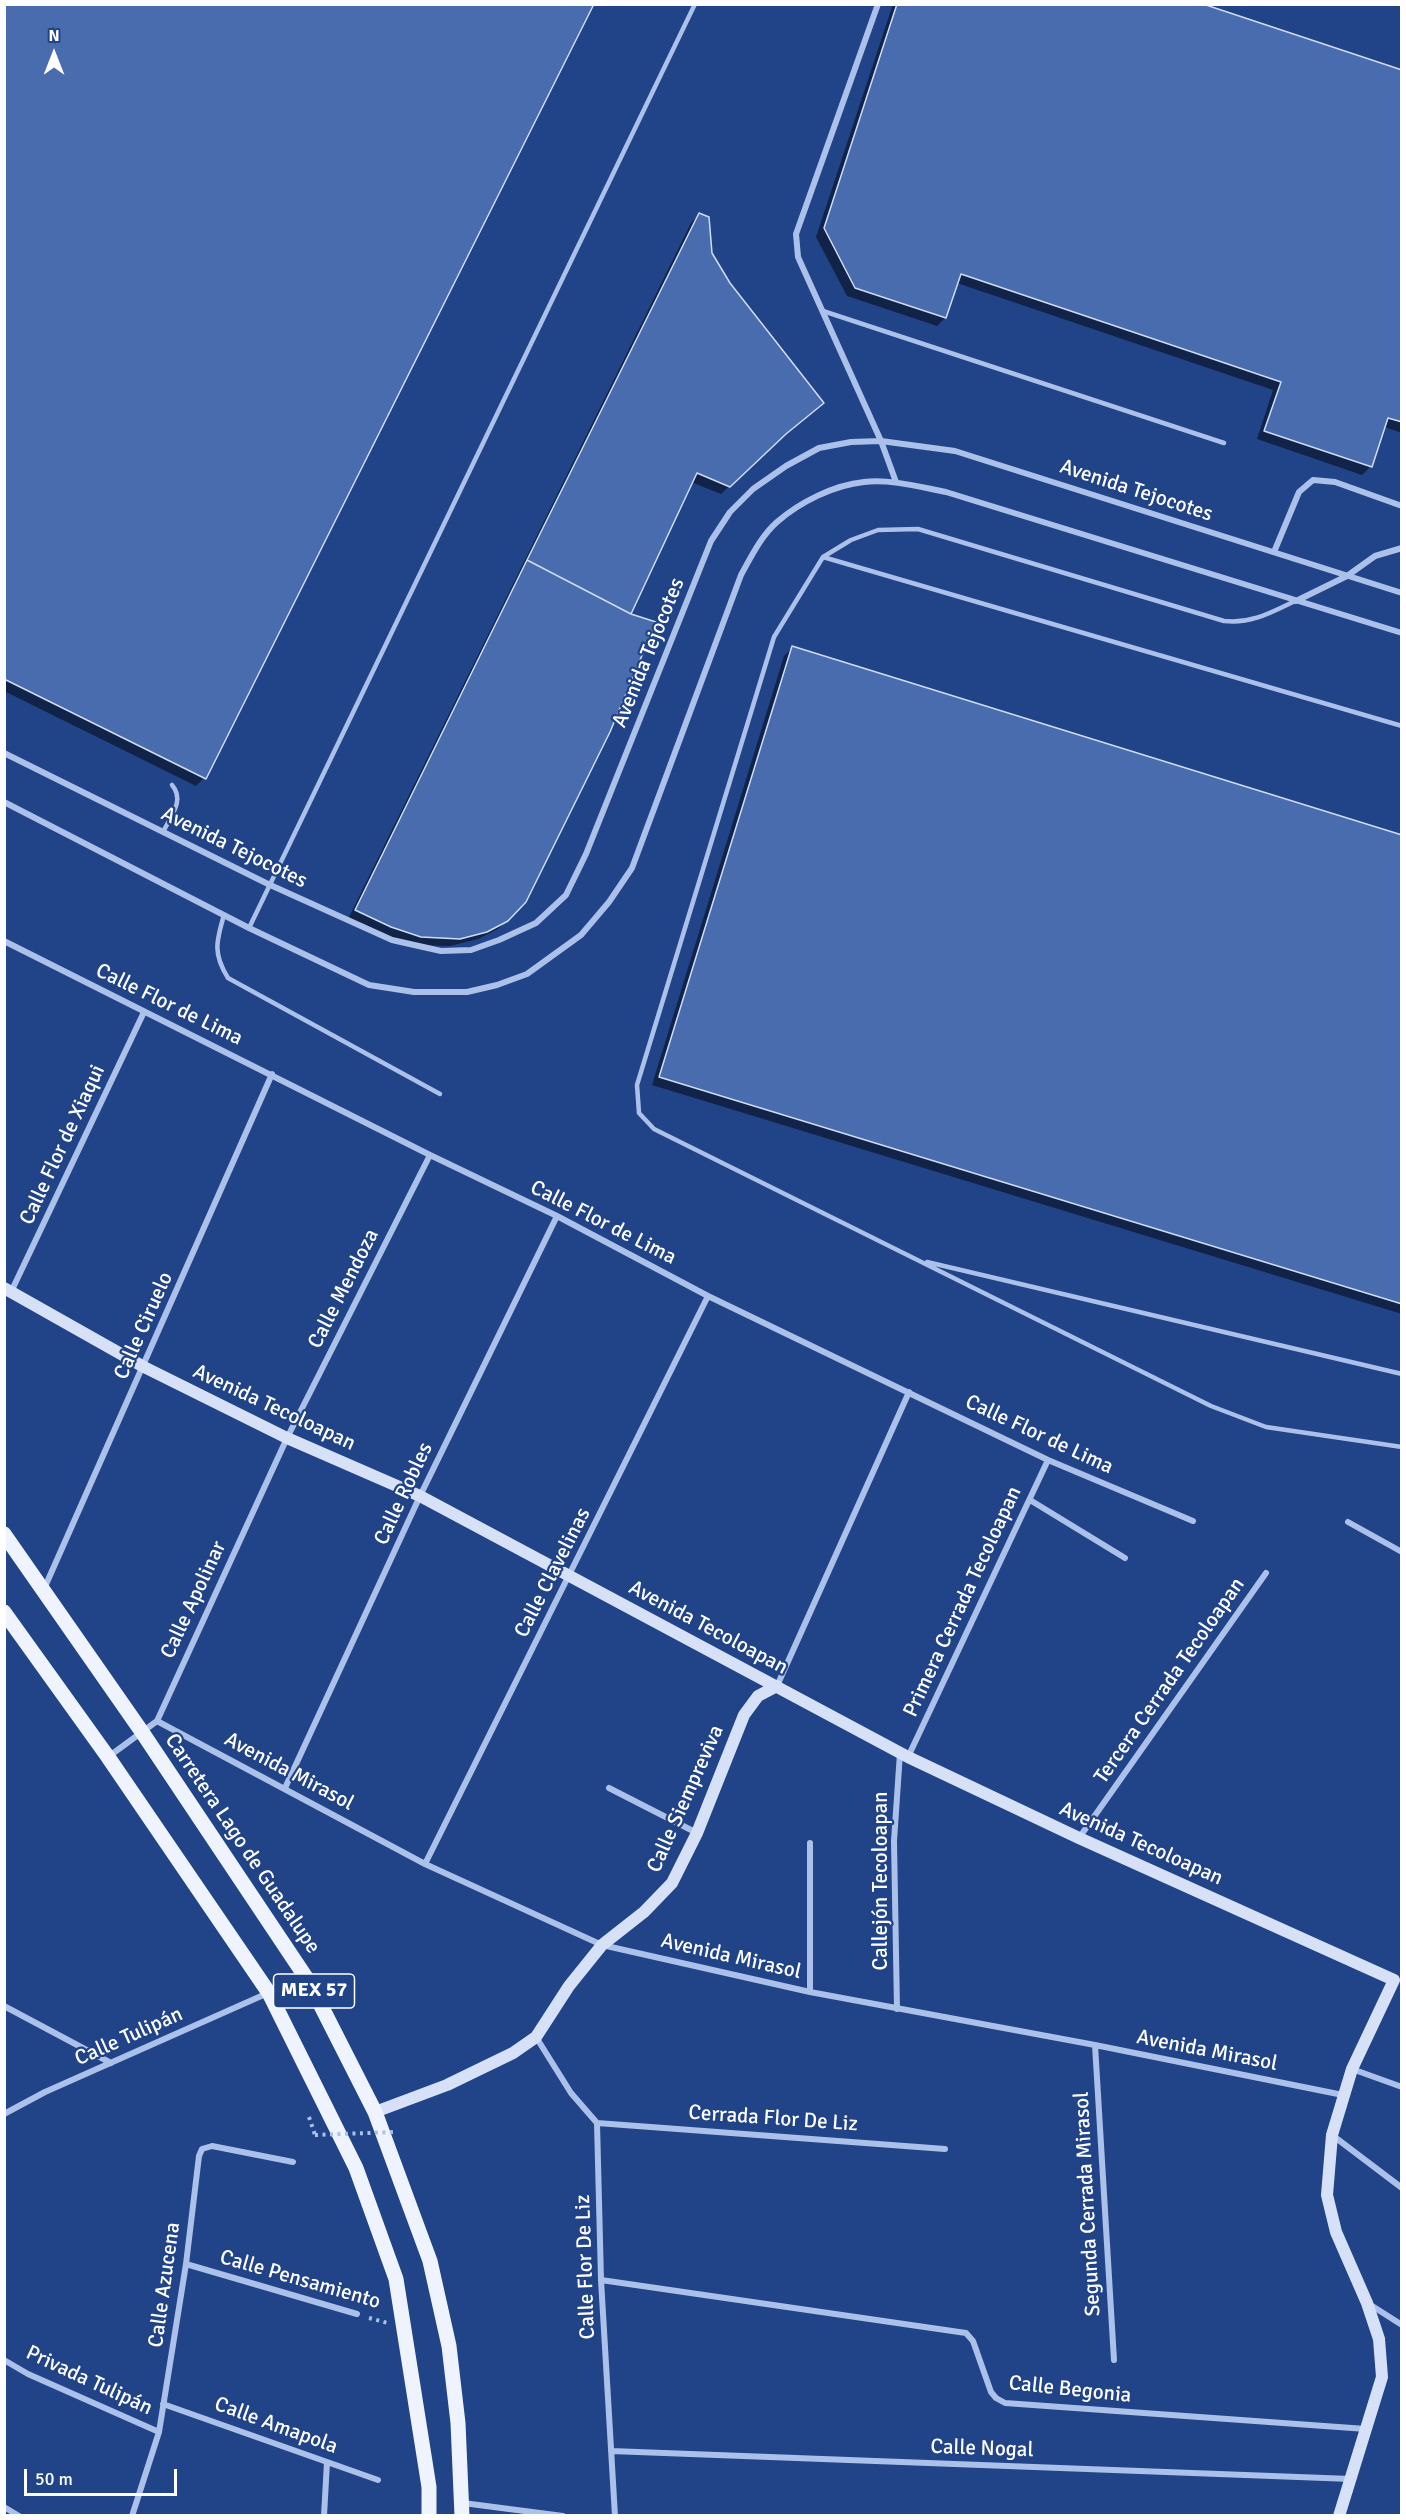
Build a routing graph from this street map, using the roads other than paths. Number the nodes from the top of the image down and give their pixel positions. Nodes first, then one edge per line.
1 (694, 4) edge
2 (878, 4) edge
3 (823, 311) junction
4 (881, 441) junction
5 (1224, 443) dead end
6 (896, 482) junction
7 (1401, 506) edge
8 (1401, 548) edge
9 (1274, 552) junction
10 (823, 557) junction
11 (1347, 576) junction
12 (1401, 593) edge
13 (1295, 601) junction
14 (1401, 633) edge
15 (1401, 726) edge
16 (4, 753) edge
17 (172, 785) dead end
18 (4, 802) edge
19 (163, 832) junction
20 (268, 884) junction
21 (224, 915) junction
22 (249, 928) junction
23 (4, 941) edge
24 (144, 1012) junction
25 (273, 1074) junction
26 (440, 1094) dead end
27 (430, 1155) junction
28 (557, 1216) junction
29 (918, 1260) junction
30 (8, 1290) edge
31 (708, 1296) junction
32 (144, 1367) junction
33 (1401, 1374) edge
34 (909, 1392) junction
35 (287, 1438) junction
36 (1401, 1448) edge
37 (1048, 1460) junction
38 (420, 1496) junction
39 (1030, 1500) junction
40 (1193, 1521) dead end
41 (1348, 1522) dead end
42 (4, 1534) edge
43 (1401, 1552) edge
44 (1125, 1558) dead end
45 (1266, 1572) dead end
46 (570, 1578) junction
47 (44, 1590) junction
48 (4, 1612) edge
49 (777, 1686) junction
50 (157, 1721) junction
51 (142, 1732) junction
52 (904, 1755) junction
53 (108, 1757) junction
54 (285, 1788) junction
55 (609, 1788) dead end
56 (697, 1833) junction
57 (1079, 1838) junction
58 (810, 1843) dead end
59 (425, 1864) junction
60 (602, 1945) junction
61 (1398, 1978) edge
62 (810, 1992) junction
63 (269, 1993) junction
64 (4, 2006) edge
65 (897, 2009) junction
66 (536, 2037) junction
67 (1095, 2045) junction
68 (111, 2063) junction
69 (1352, 2069) junction
70 (1401, 2087) edge
71 (1343, 2095) junction
72 (375, 2112) junction
73 (4, 2114) edge
74 (597, 2122) junction
75 (1332, 2135) junction
76 (945, 2149) dead end
77 (293, 2162) dead end
78 (1401, 2188) edge
79 (186, 2264) junction
80 (601, 2280) junction
81 (1367, 2303) junction
82 (357, 2314) road end
83 (1401, 2325) edge
84 (4, 2360) edge
85 (1114, 2360) dead end
86 (164, 2404) junction
87 (1366, 2429) junction
88 (159, 2432) junction
89 (611, 2451) junction
90 (327, 2462) junction
91 (1351, 2479) junction
92 (378, 2480) dead end
93 (4, 2507) edge
94 (462, 2509) edge
95 (19, 2516) edge
96 (132, 2516) edge
97 (324, 2516) edge
98 (429, 2516) edge
99 (563, 2516) edge
100 (615, 2516) edge
101 (1339, 2516) edge

1 - 20 lane
2 - 3 street
3 - 4 street
3 - 5 lane
4 - 6 street
4 - 9 street, Avenida Tejocotes
4 - 20 street, Avenida Tejocotes
6 - 13 street
6 - 22 street
7 - 9 street
8 - 11 street
9 - 11 street, Avenida Tejocotes
10 - 13 lane
10 - 15 lane
10 - 29 lane
11 - 12 street, Avenida Tejocotes
11 - 13 street
13 - 14 street
16 - 19 street, Avenida Tejocotes
17 - 19 lane
18 - 21 street
19 - 20 street, Avenida Tejocotes
20 - 22 lane
21 - 22 street
21 - 26 lane
23 - 24 street, Calle Flor de Lima
24 - 25 street, Calle Flor de Lima
24 - 30 street, Calle Flor de Xiaqui
25 - 27 street, Calle Flor de Lima
25 - 32 street, Calle Ciruelo
27 - 28 street, Calle Flor de Lima
27 - 35 street, Calle Mendoza
28 - 31 street, Calle Flor de Lima
28 - 38 street, Calle Robles
29 - 33 lane
29 - 36 lane
30 - 32 street, Avenida Tecoloapan
31 - 34 street, Calle Flor de Lima
31 - 46 street, Calle Clavelinas
32 - 35 street, Avenida Tecoloapan
32 - 47 street, Calle Ciruelo
34 - 37 street, Calle Flor de Lima
34 - 49 street
35 - 38 street, Avenida Tecoloapan
35 - 50 street, Calle Apolinar
37 - 39 street, Primera Cerrada Tecoloapan
37 - 40 street, Calle Flor de Lima
38 - 46 street, Avenida Tecoloapan
38 - 54 street, Calle Robles
39 - 44 street
39 - 52 street, Primera Cerrada Tecoloapan
41 - 43 street
42 - 47 main road, Carretera Lago de Guadalupe / MEX 57
45 - 57 street, Tercera Cerrada Tecoloapan
46 - 49 street, Avenida Tecoloapan
46 - 59 street, Calle Clavelinas
47 - 51 main road, Carretera Lago de Guadalupe / MEX 57
48 - 53 main road, MEX 57
49 - 52 street, Avenida Tecoloapan
49 - 56 street, Calle Siempreviva
50 - 51 street, Calle Apolinar
50 - 54 street, Avenida Mirasol
51 - 53 street, Calle Apolinar
51 - 72 main road, Carretera Lago de Guadalupe / MEX 57
52 - 57 street, Avenida Tecoloapan
52 - 65 street, Callejón Tecoloapan
53 - 63 main road, MEX 57
54 - 59 street, Avenida Mirasol
55 - 56 street
56 - 60 street, Calle Siempreviva
57 - 61 street, Avenida Tecoloapan
58 - 62 street
59 - 60 street, Avenida Mirasol
60 - 62 street, Avenida Mirasol
60 - 66 street, Calle Siempreviva
61 - 69 street
62 - 65 street, Avenida Mirasol
63 - 68 street, Calle Tulipán
63 - 98 main road, MEX 57
64 - 68 street
65 - 67 street, Avenida Mirasol
66 - 72 street, Calle Siempreviva
66 - 74 street
67 - 71 street, Avenida Mirasol
67 - 85 street, Segunda Cerrada Mirasol
68 - 73 street, Calle Tulipán
69 - 70 street
69 - 71 street
71 - 75 street
72 - 94 main road, Carretera Lago de Guadalupe / MEX 57
74 - 76 street, Cerrada Flor De Liz
74 - 80 street, Calle Flor De Liz
75 - 78 street
75 - 81 street
77 - 79 street, Calle Azucena
79 - 82 street, Calle Pensamiento
79 - 86 street, Calle Azucena
80 - 87 street, Calle Begonia
80 - 89 street, Calle Flor De Liz
81 - 83 street
81 - 87 street
84 - 88 street, Privada Tulipán
86 - 88 street, Calle Azucena
86 - 90 street, Calle Amapola
87 - 91 street
88 - 96 street, Calle Azucena
89 - 91 street, Calle Nogal
89 - 100 street, Calle Flor De Liz
90 - 92 street, Calle Amapola
90 - 97 street
91 - 101 street
93 - 95 street
94 - 99 street

